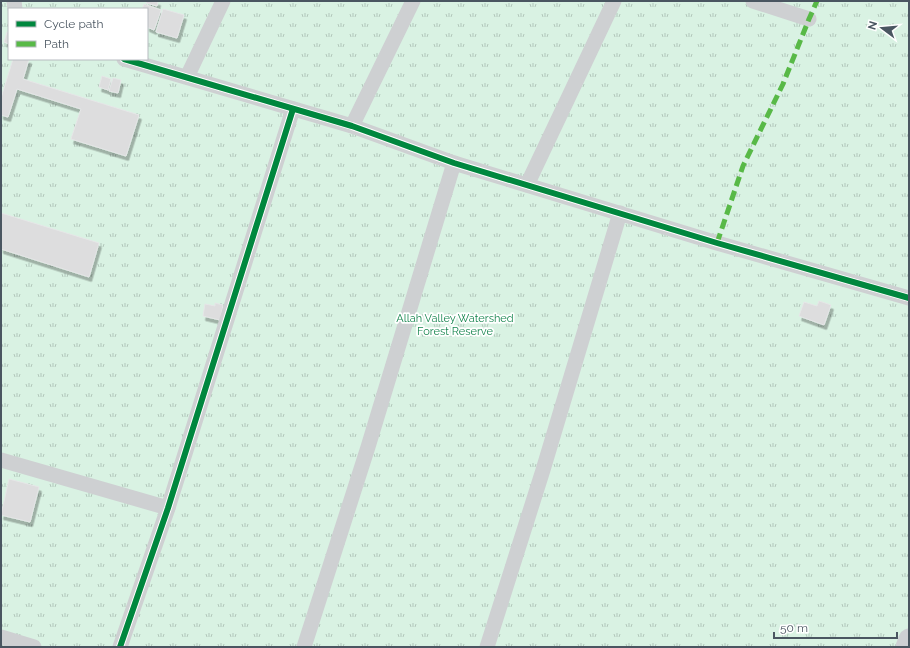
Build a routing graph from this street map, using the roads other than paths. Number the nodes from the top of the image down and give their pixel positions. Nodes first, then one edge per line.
1 (223, 1) edge
2 (413, 1) edge
3 (614, 1) edge
4 (753, 1) edge
5 (809, 19) dead end
6 (127, 60) edge
7 (186, 77) junction
8 (293, 109) junction
9 (352, 126) junction
10 (454, 163) junction
11 (527, 185) junction
12 (620, 213) junction
13 (909, 298) edge
14 (1, 460) edge
15 (168, 508) junction
16 (1, 637) edge
17 (909, 640) edge
18 (34, 647) edge
19 (120, 647) edge
20 (304, 647) edge
21 (487, 647) edge
22 (906, 647) edge

1 - 7 street
2 - 9 street
3 - 11 street
4 - 5 street
6 - 7 street
7 - 8 street
8 - 9 street
8 - 15 street
9 - 10 street
10 - 11 street
10 - 20 street
11 - 12 street
12 - 13 street
12 - 21 street
14 - 15 street
15 - 19 street
16 - 18 street
17 - 22 main road

